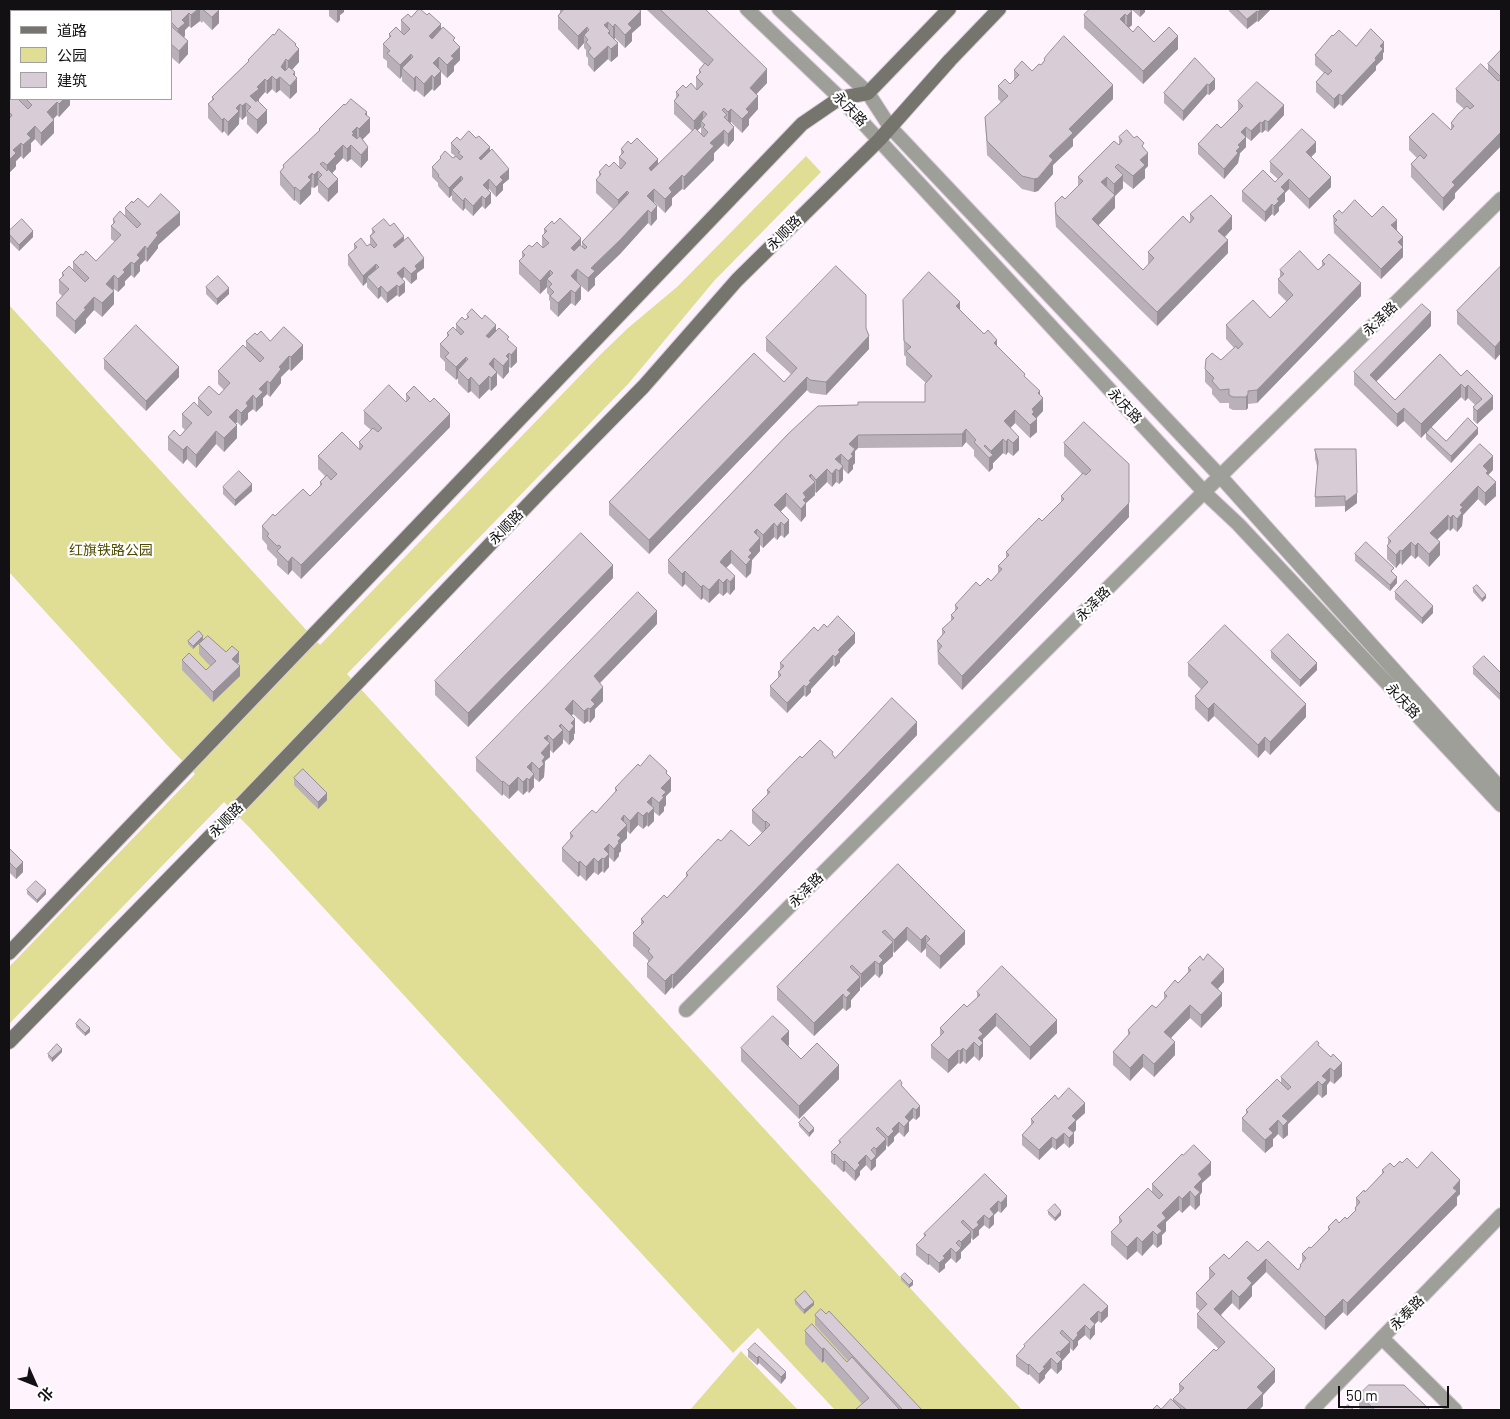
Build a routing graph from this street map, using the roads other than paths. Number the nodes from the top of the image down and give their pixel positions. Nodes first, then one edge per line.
1 (747, 9) edge
2 (779, 9) edge
3 (949, 9) edge
4 (999, 9) edge
5 (868, 93) junction
6 (840, 98) junction
7 (890, 127) junction
8 (879, 140) junction
9 (1501, 199) edge
10 (1220, 476) junction
11 (1204, 492) junction
12 (1501, 788) edge
13 (1501, 806) edge
14 (9, 953) edge
15 (686, 1010) dead end
16 (9, 1042) edge
17 (1501, 1215) edge
18 (1382, 1338) junction
19 (1312, 1410) edge
20 (1455, 1410) edge

1 - 6 street, 永庆路
2 - 5 street, 永庆路
3 - 5 main road
4 - 7 main road, 永顺路
5 - 6 main road
5 - 7 street, 永庆路
6 - 8 street, 永庆路
6 - 14 main road
7 - 8 main road, 永顺路
7 - 10 street, 永庆路
8 - 11 street, 永庆路
8 - 16 main road, 永顺路
9 - 10 street, 永泽路
10 - 11 street, 永泽路
10 - 12 street, 永庆路
11 - 13 street, 永庆路
11 - 15 street, 永泽路
17 - 18 street, 永泰路
18 - 19 street, 永泰路
18 - 20 street

